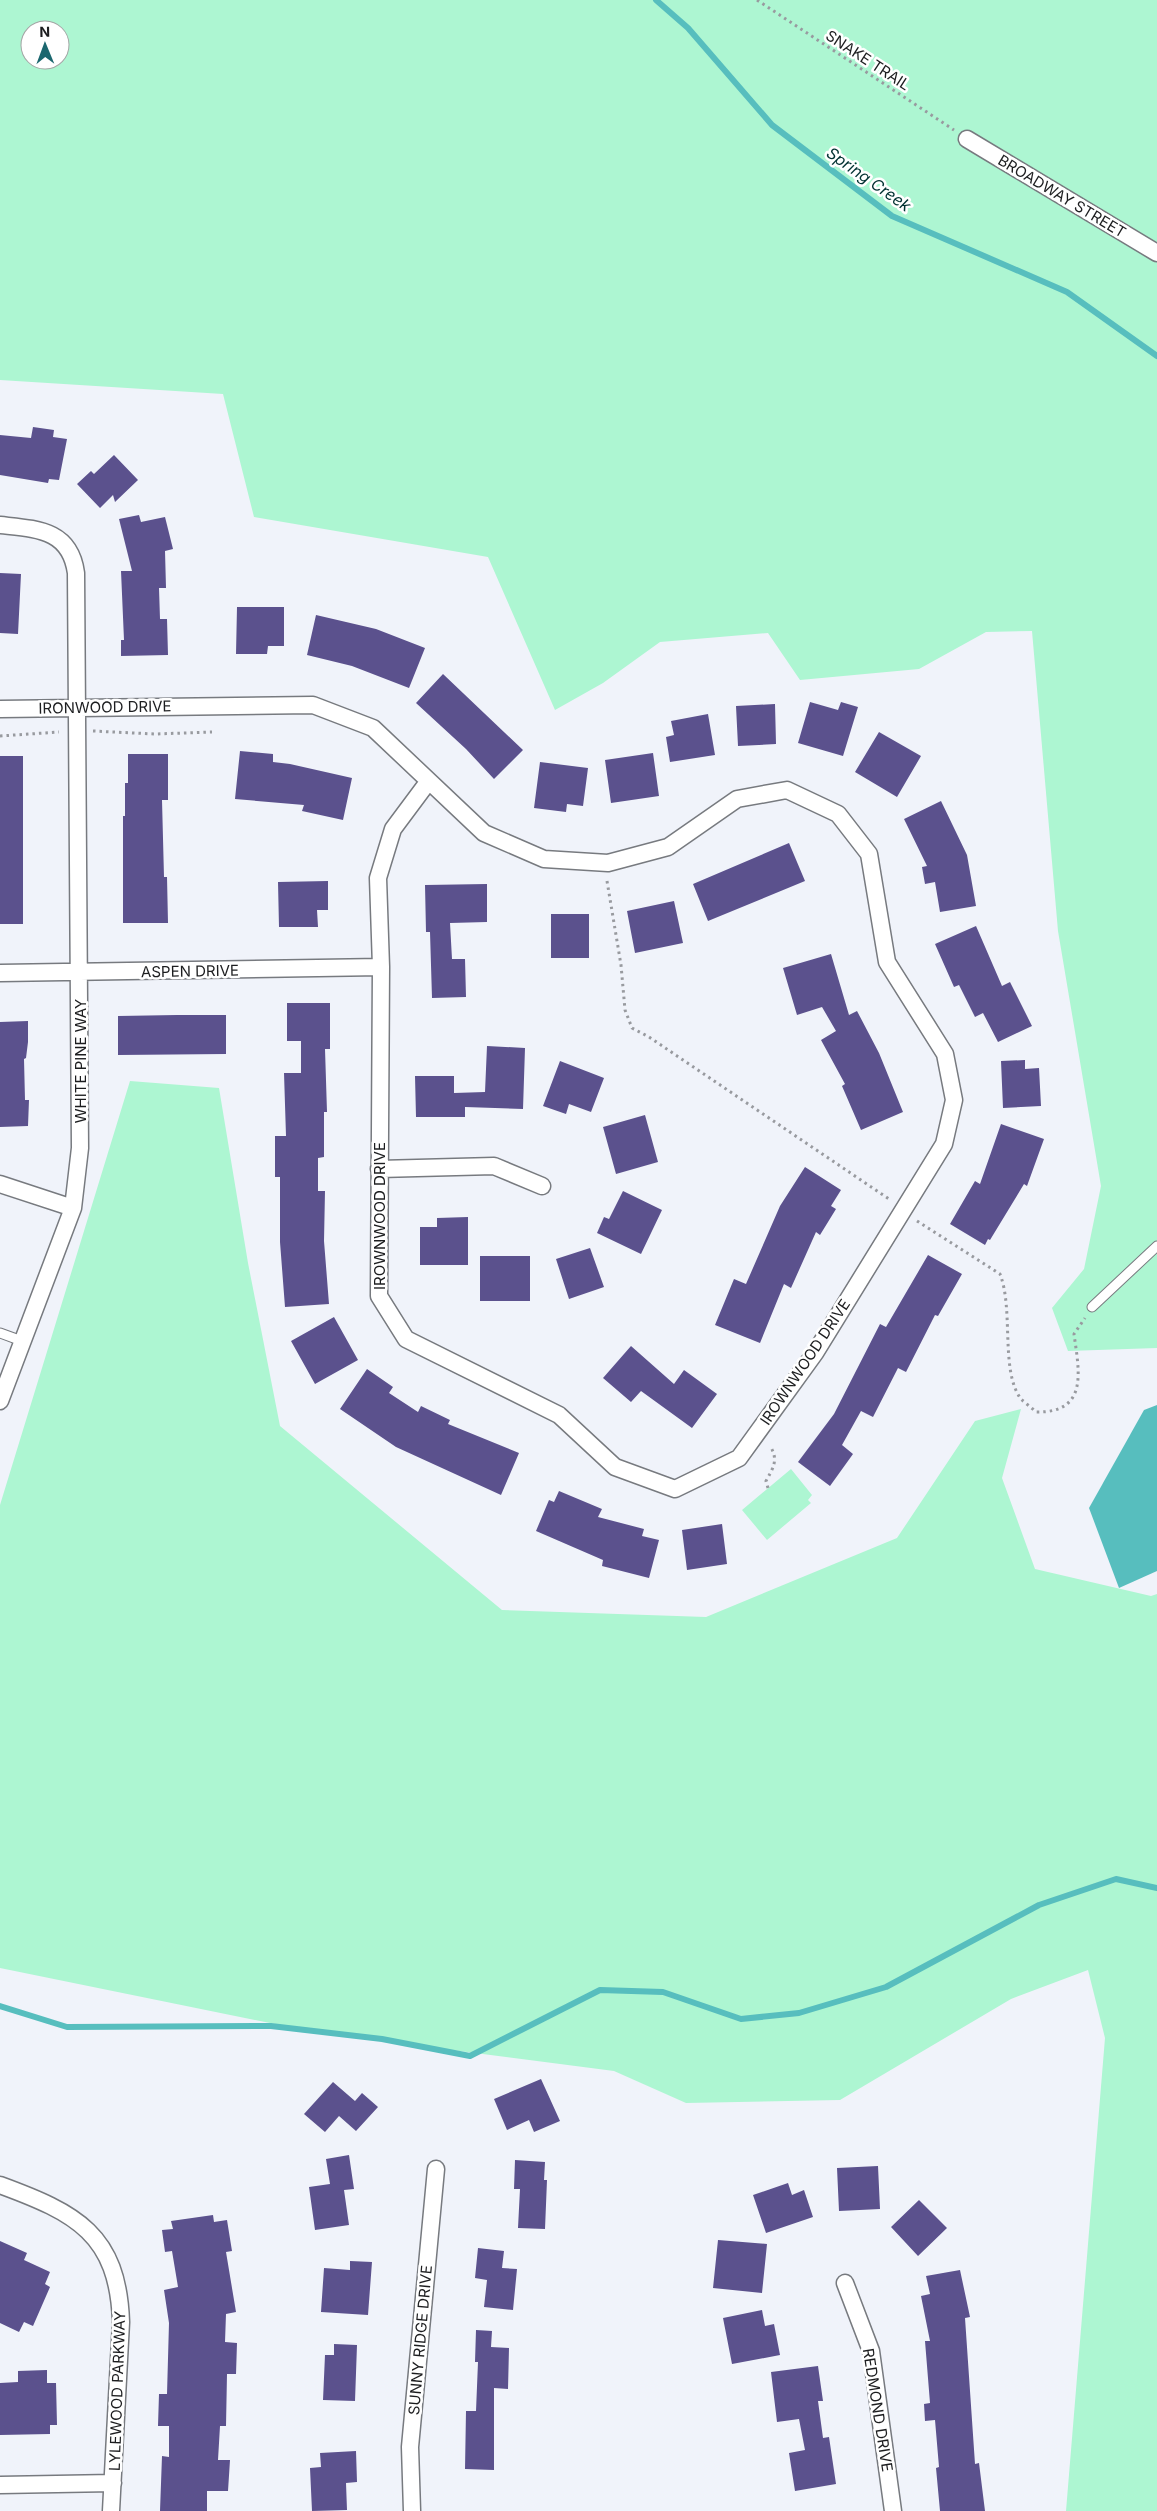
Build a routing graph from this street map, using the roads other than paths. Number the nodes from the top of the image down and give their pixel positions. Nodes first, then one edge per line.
1 (967, 139) road end
2 (1157, 253) edge
3 (0, 525) edge
4 (209, 705) joint
5 (76, 708) junction
6 (0, 709) edge
7 (428, 782) junction
8 (381, 968) junction
9 (80, 972) junction
10 (0, 973) edge
11 (379, 1170) junction
12 (0, 1184) edge
13 (542, 1186) dead end
14 (73, 1208) junction
15 (1157, 1246) edge
16 (1092, 1307) road end
17 (0, 1333) edge
18 (22, 1341) junction
19 (0, 1401) edge
20 (436, 2170) dead end
21 (0, 2185) edge
22 (845, 2283) dead end
23 (113, 2483) junction
24 (0, 2485) edge
25 (111, 2511) edge
26 (412, 2511) edge
27 (893, 2511) edge

1 - 2 street, BROADWAY STREET
3 - 5 street, WHITE PINE WAY
4 - 5 street, IRONWOOD DRIVE
4 - 7 street, IROWNWOOD DRIVE
5 - 6 street, IRONWOOD DRIVE
5 - 9 street, WHITE PINE WAY
7 - 8 street, IROWNWOOD DRIVE
7 - 11 street, IROWNWOOD DRIVE
8 - 9 street, ASPEN DRIVE
8 - 11 street, IROWNWOOD DRIVE
9 - 10 street, ASPEN DRIVE
9 - 14 street, WHITE PINE WAY
11 - 13 street
12 - 14 street
14 - 18 street, WHITE PINE WAY
15 - 16 lane
17 - 18 lane
18 - 19 street, WHITE PINE WAY
20 - 26 street, SUNNY RIDGE DRIVE
21 - 23 street, LYLEWOOD PARKWAY
22 - 27 street, REDMOND DRIVE
23 - 24 street
23 - 25 street, LYLEWOOD PARKWAY

